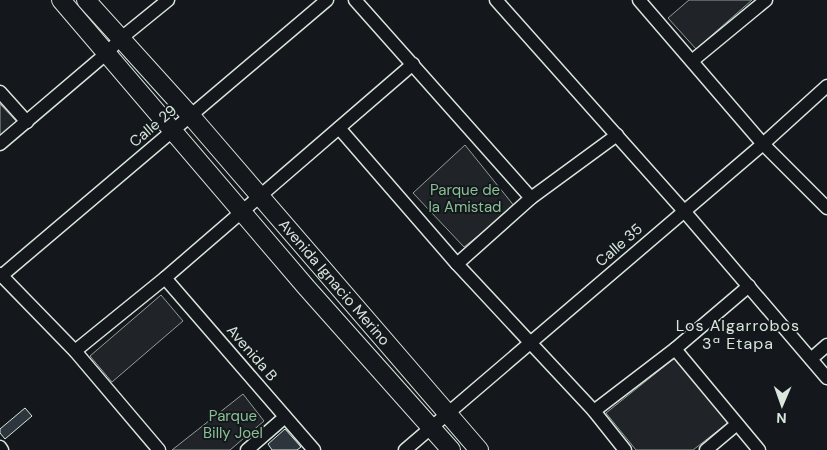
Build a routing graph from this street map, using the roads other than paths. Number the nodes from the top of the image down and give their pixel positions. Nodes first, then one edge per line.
1 (61, 0) edge
2 (86, 0) edge
3 (168, 0) edge
4 (326, 0) edge
5 (355, 0) edge
6 (496, 0) edge
7 (639, 0) edge
8 (766, 0) edge
9 (120, 38) junction
10 (106, 53) junction
11 (692, 61) junction
12 (413, 64) junction
13 (827, 86) edge
14 (0, 92) edge
15 (190, 115) junction
16 (27, 122) junction
17 (339, 128) junction
18 (172, 131) junction
19 (617, 135) junction
20 (0, 144) edge
21 (763, 144) junction
22 (260, 196) junction
23 (531, 198) junction
24 (827, 208) edge
25 (684, 211) junction
26 (242, 212) junction
27 (457, 264) junction
28 (0, 276) edge
29 (165, 278) junction
30 (748, 286) junction
31 (530, 343) junction
32 (827, 345) edge
33 (675, 349) junction
34 (75, 351) junction
35 (811, 359) junction
36 (827, 378) edge
37 (594, 411) junction
38 (448, 414) junction
39 (285, 417) junction
40 (737, 424) junction
41 (431, 428) junction
42 (0, 447) edge
43 (2, 450) edge
44 (159, 450) edge
45 (247, 450) edge
46 (314, 450) edge
47 (405, 450) edge
48 (450, 450) edge
49 (480, 450) edge
50 (625, 450) edge
51 (706, 450) edge
52 (759, 450) edge

1 - 10 street, Avenida Ignacio Merino
2 - 9 street, Avenida Ignacio Merino
3 - 9 street
4 - 15 street, Calle 29
5 - 12 street
6 - 19 street
7 - 11 street
8 - 11 street
9 - 10 street
9 - 15 street, Avenida Ignacio Merino
10 - 16 street
10 - 18 street, Avenida Ignacio Merino
11 - 21 street
12 - 17 street
12 - 23 street
13 - 21 street, Calle 35
14 - 16 street
15 - 18 street, Calle 29
15 - 22 street, Avenida Ignacio Merino
16 - 20 street
17 - 22 street
17 - 27 street
18 - 26 street, Avenida Ignacio Merino
18 - 28 street, Calle 29
19 - 23 street
19 - 25 street
21 - 24 street
21 - 25 street, Calle 35
22 - 26 street
22 - 38 street, Avenida Ignacio Merino
23 - 27 street
25 - 30 street
25 - 31 street, Calle 35
26 - 29 street
26 - 41 street, Avenida Ignacio Merino
27 - 31 street
28 - 34 street
29 - 34 street
29 - 39 street, Avenida B
30 - 33 street
30 - 35 street
31 - 37 street
31 - 38 street, Calle 35
32 - 35 street
33 - 37 street
33 - 40 street
34 - 44 street
35 - 36 street
37 - 50 street
38 - 41 street, Calle 35
38 - 49 street, Avenida Ignacio Merino
39 - 45 street
39 - 46 street, Avenida B
40 - 51 street
40 - 52 street
41 - 47 street, Calle 35
41 - 48 street, Avenida Ignacio Merino
42 - 43 street

